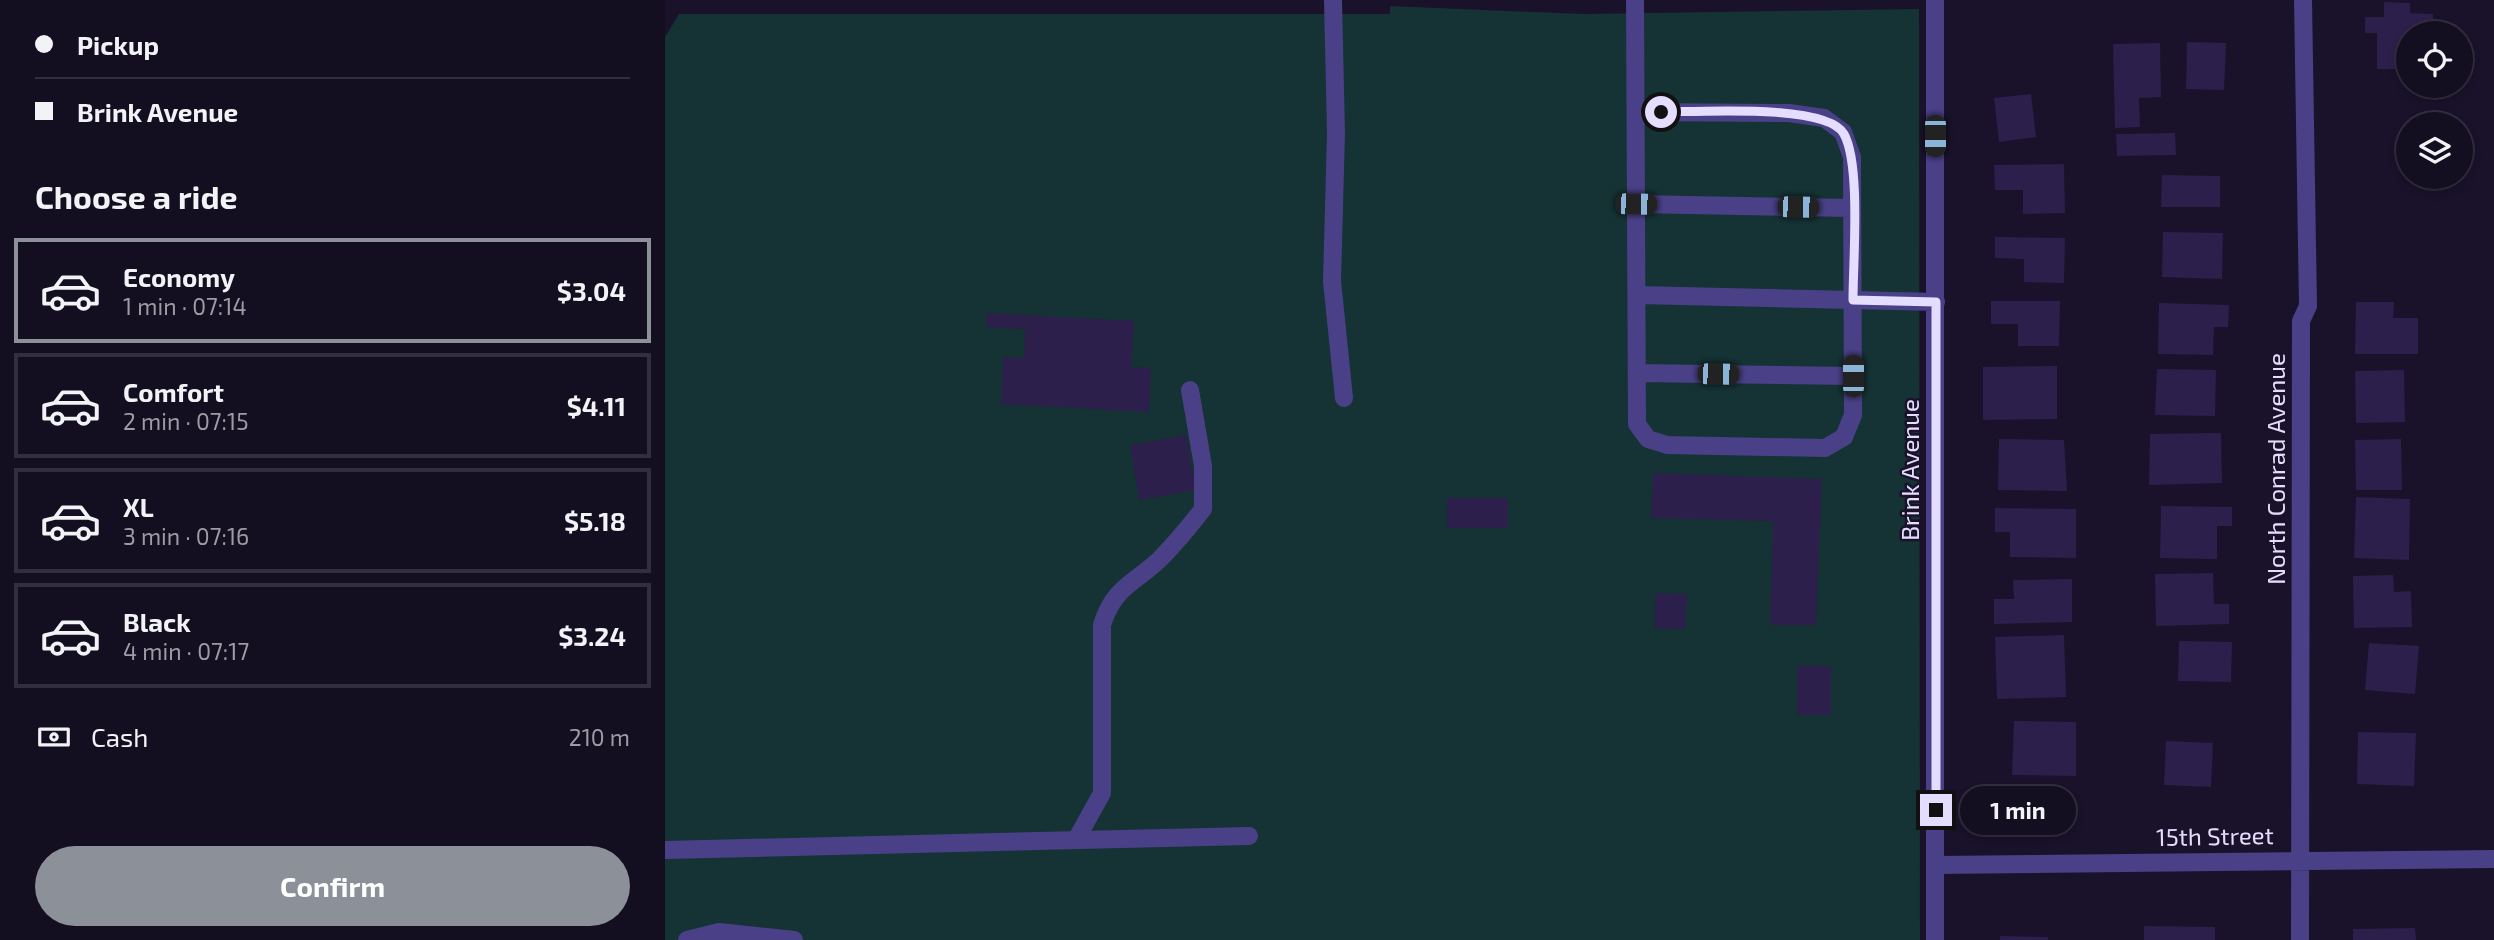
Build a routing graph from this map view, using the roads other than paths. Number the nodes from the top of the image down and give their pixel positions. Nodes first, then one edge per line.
1 (1333, 0) edge
2 (1635, 0) edge
3 (1935, 0) edge
4 (2303, 0) edge
5 (1636, 112) junction
6 (1636, 204) junction
7 (1852, 208) junction
8 (1637, 295) junction
9 (1853, 300) junction
10 (1936, 302) junction
11 (1637, 373) junction
12 (1853, 376) junction
13 (1190, 390) dead end
14 (1343, 398) dead end
15 (1249, 836) dead end
16 (1076, 840) junction
17 (665, 850) edge
18 (2494, 859) edge
19 (2301, 861) junction
20 (1936, 865) junction
21 (687, 940) edge
22 (794, 940) edge
23 (1935, 940) edge
24 (2301, 940) edge

1 - 14 street
2 - 5 street
3 - 10 street, Brink Avenue
4 - 19 street, North Conrad Avenue
5 - 6 street
5 - 7 street
6 - 7 street
6 - 8 street
7 - 9 street
8 - 9 street
8 - 11 street
9 - 10 street
9 - 12 street
10 - 20 street, Brink Avenue
11 - 12 street
11 - 12 street
13 - 16 street
15 - 16 street
16 - 17 street
18 - 19 street, 15th Street
19 - 20 street, 15th Street
19 - 24 street, North Conrad Avenue
20 - 23 street, Brink Avenue
21 - 22 street

